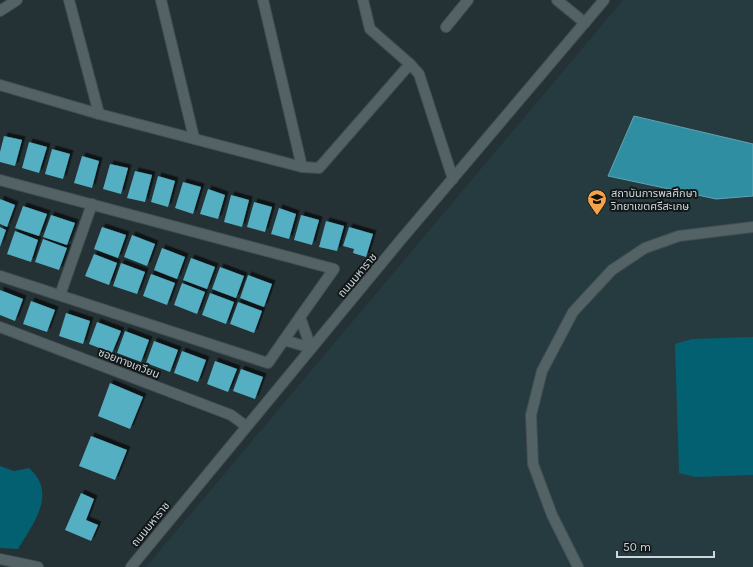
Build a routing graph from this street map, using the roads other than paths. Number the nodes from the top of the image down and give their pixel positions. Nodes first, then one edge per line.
1 (18, 0) edge
2 (69, 0) edge
3 (161, 0) edge
4 (263, 0) edge
5 (363, 0) edge
6 (468, 0) edge
7 (557, 0) edge
8 (604, 0) edge
9 (0, 11) edge
10 (585, 23) junction
11 (446, 27) dead end
12 (410, 64) junction
13 (0, 85) edge
14 (99, 114) junction
15 (194, 138) junction
16 (302, 167) junction
17 (0, 180) edge
18 (453, 180) junction
19 (92, 204) junction
20 (753, 227) edge
21 (0, 276) edge
22 (60, 295) junction
23 (300, 317) junction
24 (0, 327) edge
25 (284, 340) junction
26 (312, 348) junction
27 (246, 426) junction
28 (0, 559) edge
29 (38, 567) edge
30 (130, 567) edge
31 (578, 567) edge

1 - 9 street
2 - 14 street
3 - 15 street
4 - 16 street
5 - 12 street
6 - 11 street
7 - 10 street
8 - 10 street, ถนนมหาราช
10 - 18 street, ถนนมหาราช
12 - 16 street
12 - 18 street
13 - 14 street
14 - 15 street
15 - 16 street
17 - 19 street
18 - 26 street, ถนนมหาราช
19 - 22 street
19 - 23 street
20 - 31 street
21 - 22 street
22 - 25 street
23 - 25 street
23 - 26 street
24 - 27 street, ซอยทางเกวียน
25 - 26 street
26 - 27 street, ถนนมหาราช
27 - 30 street, ถนนมหาราช
28 - 29 street

